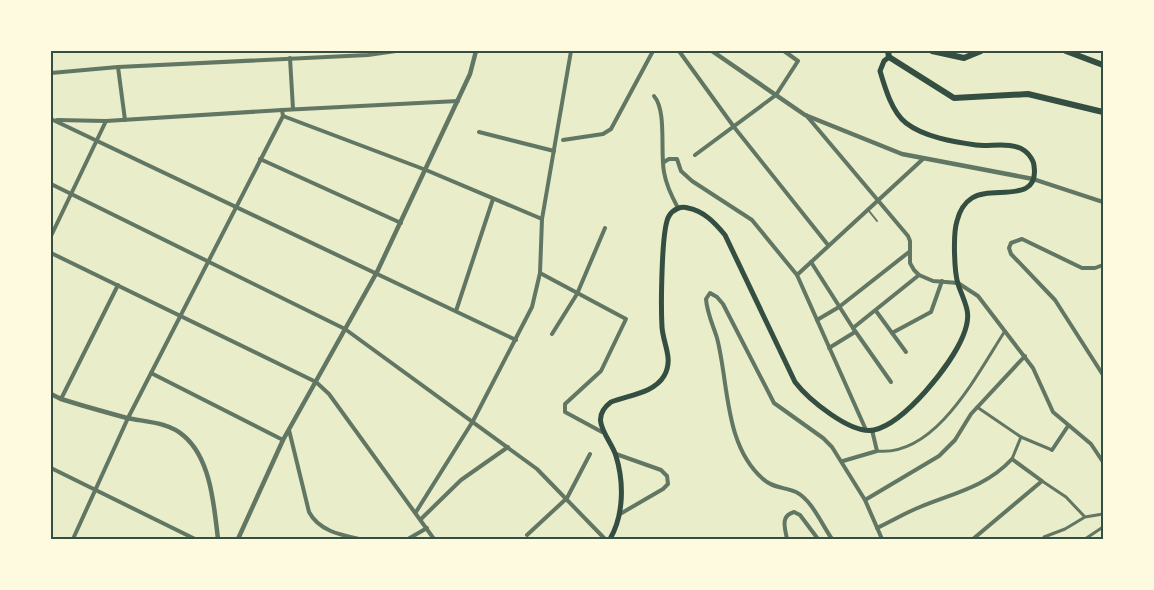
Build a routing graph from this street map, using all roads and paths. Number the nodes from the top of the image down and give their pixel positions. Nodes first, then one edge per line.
1 (396, 51) edge
2 (476, 51) edge
3 (571, 51) edge
4 (653, 51) edge
5 (679, 51) edge
6 (712, 51) edge
7 (784, 51) edge
8 (932, 51) edge
9 (981, 51) edge
10 (1066, 51) edge
11 (889, 54) edge
12 (290, 58) junction
13 (1103, 65) edge
14 (118, 67) junction
15 (51, 73) edge
16 (776, 95) junction
17 (654, 96) dead end
18 (458, 101) junction
19 (293, 109) junction
20 (282, 110) junction
21 (1103, 112) edge
22 (805, 115) junction
23 (283, 116) junction
24 (52, 120) edge
25 (124, 120) junction
26 (106, 121) junction
27 (734, 127) junction
28 (479, 132) dead end
29 (563, 140) dead end
30 (96, 141) junction
31 (554, 151) junction
32 (695, 155) dead end
33 (260, 159) junction
34 (922, 159) junction
35 (664, 162) junction
36 (426, 170) junction
37 (1034, 179) junction
38 (51, 184) edge
39 (72, 195) junction
40 (493, 199) junction
41 (878, 200) junction
42 (1103, 202) edge
43 (236, 206) junction
44 (678, 208) junction
45 (867, 209) junction
46 (542, 219) junction
47 (877, 221) dead end
48 (401, 223) junction
49 (605, 228) dead end
50 (51, 236) edge
51 (828, 245) junction
52 (910, 252) junction
53 (51, 253) edge
54 (207, 261) junction
55 (811, 262) junction
56 (1103, 265) edge
57 (376, 272) junction
58 (540, 273) junction
59 (797, 275) junction
60 (919, 275) junction
61 (942, 281) junction
62 (958, 283) junction
63 (118, 285) junction
64 (577, 294) junction
65 (839, 307) junction
66 (456, 311) junction
67 (876, 311) junction
68 (179, 316) junction
69 (817, 320) junction
70 (345, 329) junction
71 (854, 330) junction
72 (1006, 330) junction
73 (892, 333) junction
74 (552, 334) dead end
75 (516, 340) junction
76 (829, 348) junction
77 (906, 352) dead end
78 (1025, 356) junction
79 (151, 373) junction
80 (1103, 375) edge
81 (316, 382) junction
82 (891, 382) dead end
83 (51, 394) edge
84 (61, 399) junction
85 (977, 407) junction
86 (128, 418) junction
87 (473, 421) junction
88 (1068, 426) junction
89 (289, 429) junction
90 (869, 430) junction
91 (602, 432) junction
92 (1021, 437) junction
93 (283, 440) junction
94 (508, 447) junction
95 (1052, 450) joint
96 (878, 451) junction
97 (591, 454) dead end
98 (616, 454) junction
99 (1012, 459) junction
100 (843, 461) junction
101 (1103, 462) edge
102 (51, 468) edge
103 (1042, 481) junction
104 (94, 490) junction
105 (567, 498) junction
106 (865, 500) junction
107 (416, 512) junction
108 (1103, 514) edge
109 (619, 515) junction
110 (1084, 516) junction
111 (421, 519) junction
112 (1103, 527) edge
113 (427, 528) junction
114 (877, 528) junction
115 (527, 535) dead end
116 (1044, 537) dead end
117 (73, 539) edge
118 (195, 539) edge
119 (218, 539) edge
120 (238, 539) edge
121 (360, 539) edge
122 (408, 539) edge
123 (435, 539) edge
124 (604, 539) edge
125 (610, 539) edge
126 (787, 539) edge
127 (818, 539) edge
128 (832, 539) edge
129 (882, 539) edge
130 (973, 539) edge
131 (1085, 539) edge

1 - 12 street
2 - 18 street
3 - 31 street
4 - 29 street
5 - 27 street
6 - 16 street
7 - 16 street
8 - 9 main road
10 - 13 main road
11 - 21 main road
11 - 37 main road
12 - 14 street
12 - 19 street
14 - 15 street
14 - 25 street
16 - 22 street
16 - 27 street
17 - 35 street
18 - 19 street
18 - 36 street
19 - 20 street
20 - 23 street
20 - 25 street
22 - 34 street
22 - 41 street
23 - 33 street
23 - 36 street
24 - 26 street
24 - 30 street
25 - 26 street
26 - 30 street
27 - 32 street
27 - 51 street
28 - 31 street
30 - 39 street
30 - 43 street
31 - 46 street
33 - 43 street
33 - 48 street
34 - 37 street
34 - 41 street
35 - 44 street
35 - 59 street
36 - 40 street
36 - 48 street
37 - 42 street
37 - 62 main road
38 - 39 street
39 - 50 street
39 - 54 street
40 - 46 street
40 - 66 street
41 - 45 street
41 - 52 street
43 - 54 street
43 - 57 street
44 - 90 main road
44 - 91 main road
45 - 47 lane
45 - 51 street
46 - 58 street
48 - 57 street
49 - 64 street
51 - 55 street
52 - 60 street
52 - 65 street
53 - 63 street
54 - 68 street
54 - 70 street
55 - 59 street
55 - 65 street
56 - 80 street
57 - 66 street
57 - 70 street
58 - 64 street
58 - 75 street
59 - 69 street
60 - 61 street
60 - 67 street
61 - 62 street
61 - 73 street
62 - 72 street
62 - 90 main road
63 - 68 street
63 - 84 street
64 - 74 street
64 - 91 street
65 - 69 street
65 - 71 street
66 - 75 street
67 - 71 street
67 - 73 street
68 - 79 street
68 - 81 street
69 - 76 street
70 - 81 street
70 - 87 street
71 - 76 street
71 - 82 street
72 - 78 street
72 - 96 street
73 - 77 street
75 - 87 street
76 - 90 street
78 - 85 street
78 - 88 street
79 - 86 street
79 - 93 street
81 - 89 street
81 - 107 street
83 - 84 street
84 - 86 street
85 - 92 street
85 - 106 street
86 - 104 street
86 - 119 street
87 - 94 street
87 - 107 street
88 - 95 street
88 - 101 street
89 - 93 street
89 - 121 street
90 - 96 street
91 - 98 main road
92 - 95 street
92 - 99 street
93 - 120 street
94 - 105 street
94 - 111 street
96 - 100 street
97 - 105 street
98 - 109 main road
98 - 109 street
99 - 103 street
99 - 114 street
100 - 106 street
100 - 128 street
102 - 104 street
103 - 110 street
103 - 130 street
104 - 117 street
104 - 118 street
105 - 115 street
105 - 124 street
106 - 114 street
107 - 111 street
108 - 110 street
109 - 125 main road
110 - 116 street
111 - 113 street
112 - 131 street
113 - 122 street
113 - 123 street
114 - 129 street
126 - 127 street

